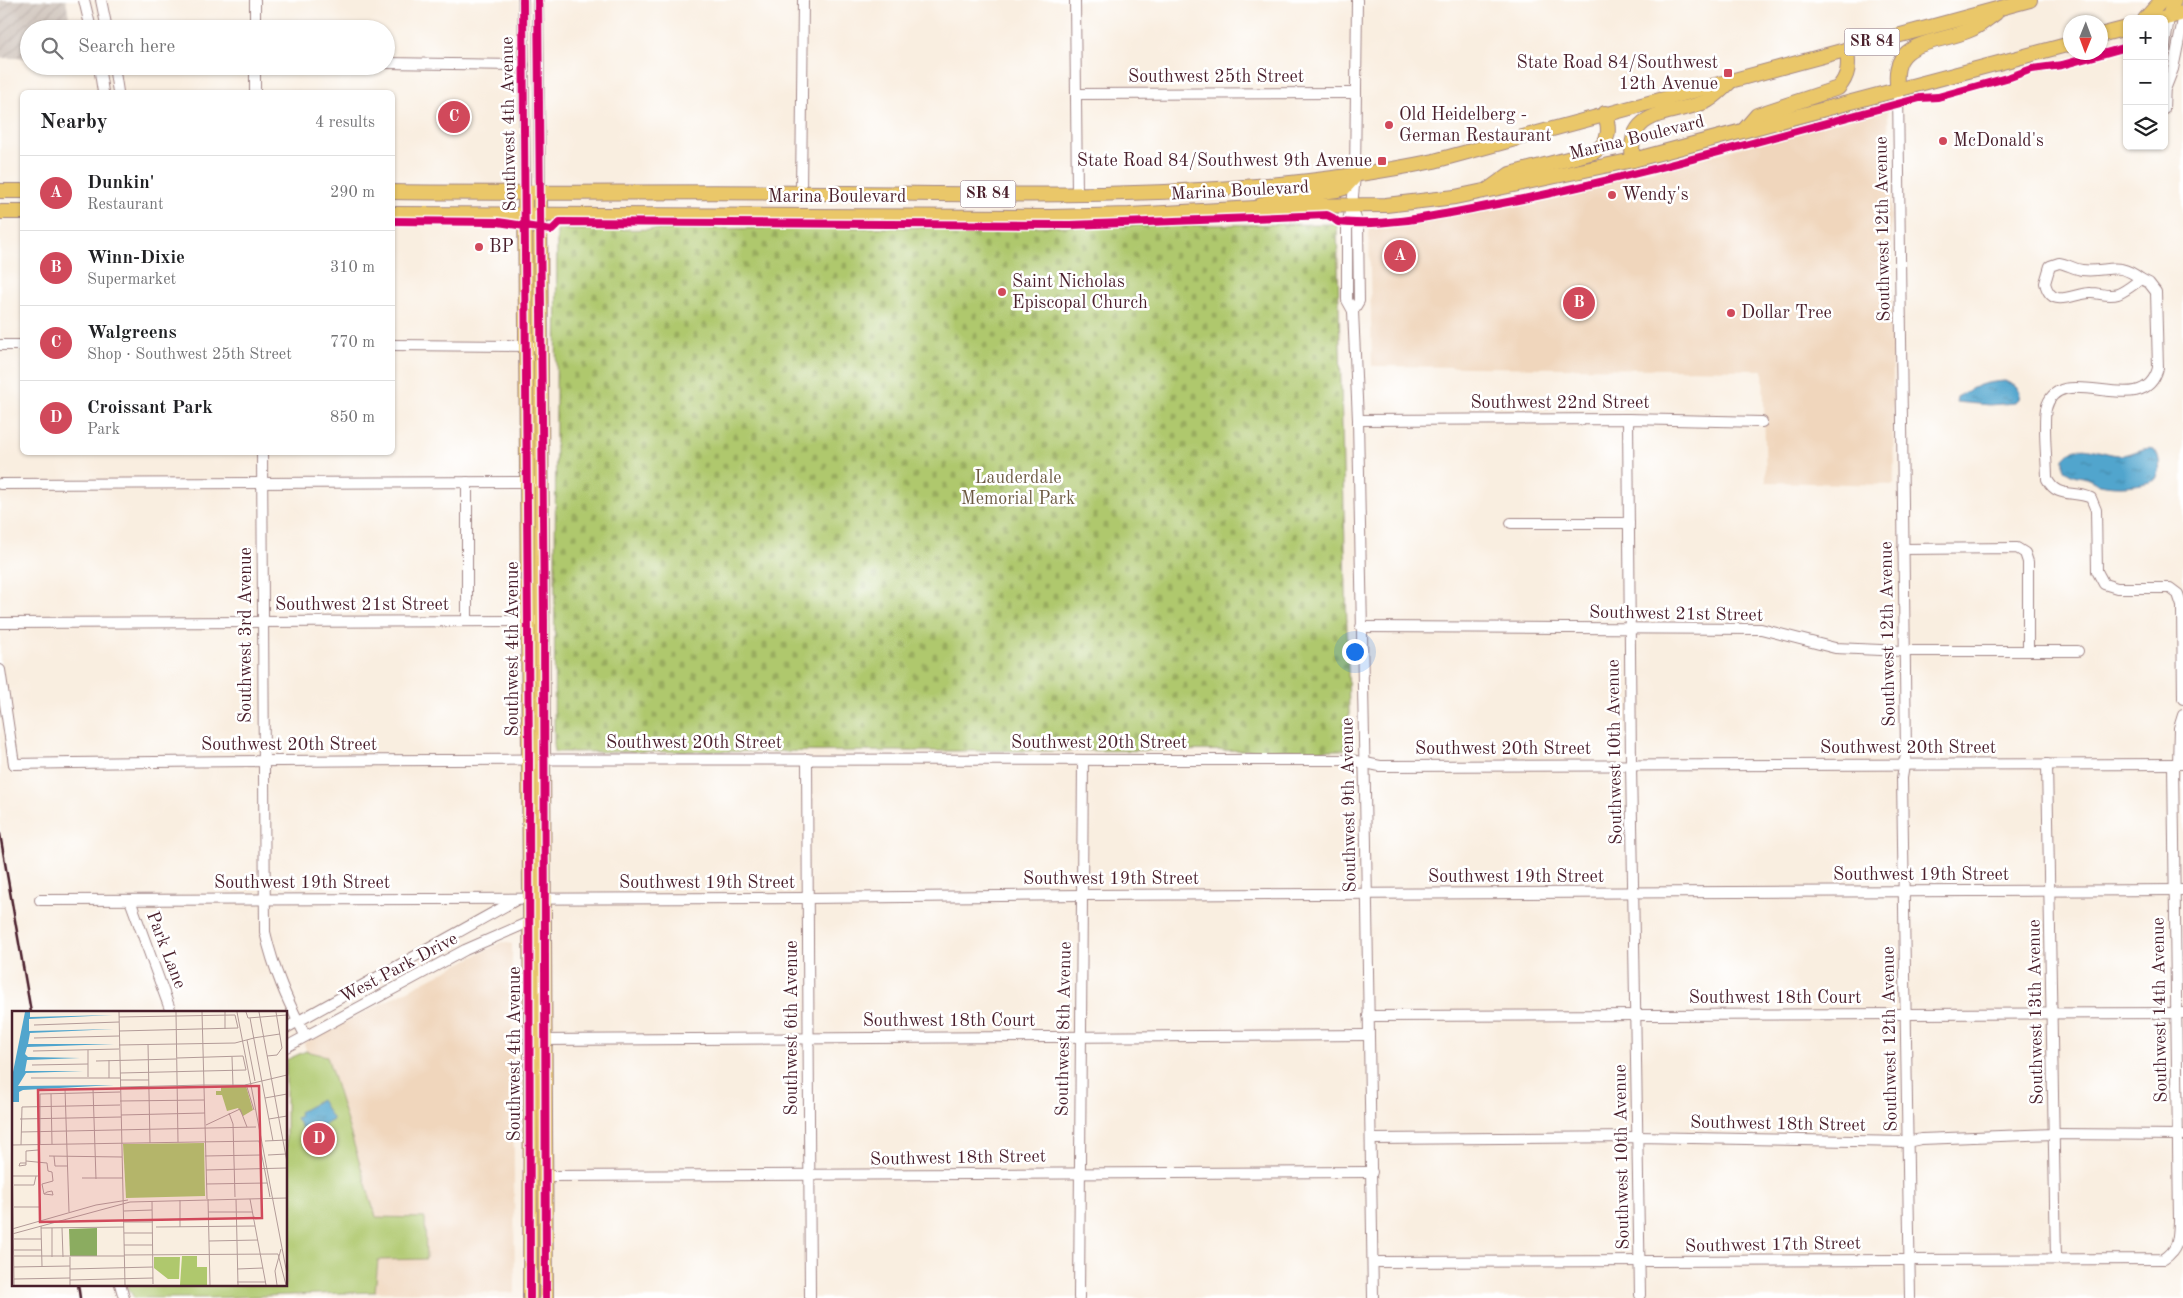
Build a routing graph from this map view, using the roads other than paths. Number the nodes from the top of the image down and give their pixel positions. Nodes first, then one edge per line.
1 (84, 0) edge
2 (102, 0) edge
3 (255, 0) edge
4 (523, 0) edge
5 (538, 0) edge
6 (804, 0) edge
7 (1075, 0) edge
8 (1357, 0) edge
9 (2030, 0) edge
10 (2162, 0) edge
11 (2174, 0) edge
12 (2004, 7) junction
13 (2149, 15) edge
14 (2174, 17) edge
15 (89, 20) edge
16 (105, 20) edge
17 (255, 20) edge
18 (2123, 29) edge
19 (2108, 33) edge
20 (2168, 39) edge
21 (2063, 46) edge
22 (1847, 49) junction
23 (395, 63) edge
24 (524, 65) junction
25 (100, 75) edge
26 (115, 75) edge
27 (256, 75) edge
28 (2168, 78) edge
29 (1734, 79) junction
30 (103, 90) edge
31 (118, 90) edge
32 (255, 90) edge
33 (1898, 90) junction
34 (1356, 93) junction
35 (1077, 94) junction
36 (1605, 114) junction
37 (1743, 130) junction
38 (1633, 160) junction
39 (1355, 176) junction
40 (0, 191) edge
41 (20, 191) edge
42 (395, 192) edge
43 (801, 192) junction
44 (1487, 192) junction
45 (525, 193) junction
46 (540, 193) junction
47 (1077, 195) junction
48 (1352, 206) junction
49 (1255, 208) junction
50 (0, 212) edge
51 (20, 212) edge
52 (395, 214) edge
53 (526, 214) junction
54 (540, 214) junction
55 (1051, 216) junction
56 (2141, 279) junction
57 (0, 345) edge
58 (20, 345) edge
59 (542, 345) junction
60 (395, 346) edge
61 (526, 346) junction
62 (1628, 419) junction
63 (1358, 420) junction
64 (1762, 422) dead end
65 (262, 455) edge
66 (262, 482) junction
67 (467, 482) junction
68 (527, 482) junction
69 (543, 482) junction
70 (0, 484) edge
71 (1511, 523) dead end
72 (1629, 523) junction
73 (1903, 549) junction
74 (2182, 610) edge
75 (467, 621) junction
76 (528, 621) junction
77 (544, 621) junction
78 (263, 622) junction
79 (0, 623) edge
80 (1361, 627) junction
81 (1630, 629) junction
82 (2078, 650) dead end
83 (1903, 651) junction
84 (2028, 651) junction
85 (0, 670) edge
86 (2183, 699) edge
87 (2183, 715) edge
88 (807, 759) junction
89 (263, 760) junction
90 (529, 760) junction
91 (544, 760) junction
92 (1083, 760) junction
93 (1364, 763) junction
94 (1904, 764) junction
95 (2047, 764) junction
96 (2178, 764) edge
97 (1630, 765) junction
98 (2050, 890) junction
99 (2179, 890) edge
100 (1904, 891) junction
101 (1633, 892) junction
102 (1367, 894) junction
103 (1082, 895) junction
104 (808, 898) junction
105 (264, 899) junction
106 (40, 900) dead end
107 (130, 900) junction
108 (523, 900) junction
109 (544, 900) junction
110 (529, 922) junction
111 (171, 1011) edge
112 (2051, 1013) junction
113 (2180, 1013) edge
114 (1636, 1014) junction
115 (1906, 1014) junction
116 (1368, 1016) junction
117 (298, 1021) junction
118 (288, 1027) edge
119 (1368, 1035) junction
120 (305, 1036) junction
121 (1080, 1037) junction
122 (808, 1038) junction
123 (538, 1040) junction
124 (288, 1046) edge
125 (2054, 1134) junction
126 (2180, 1135) edge
127 (1638, 1138) junction
128 (1372, 1139) junction
129 (1907, 1142) junction
130 (1372, 1172) junction
131 (1079, 1174) junction
132 (546, 1176) junction
133 (810, 1176) junction
134 (2181, 1222) edge
135 (2172, 1254) joint
136 (1909, 1259) junction
137 (2056, 1259) junction
138 (1373, 1262) junction
139 (1640, 1262) junction
140 (1640, 1295) dead end
141 (530, 1298) edge
142 (546, 1298) edge
143 (810, 1298) edge
144 (1079, 1298) edge
145 (1373, 1298) edge
146 (1910, 1298) edge

1 - 15 street
2 - 16 street
3 - 17 street
4 - 24 street, Southwest 4th Avenue
5 - 46 street, Southwest 4th Avenue
6 - 43 street
7 - 35 street
8 - 34 street, Southwest 9th Avenue
9 - 12 main road, Marina Boulevard / SR 84
10 - 13 main road
11 - 14 main road
12 - 22 main road, Marina Boulevard / SR 84
12 - 33 main road
14 - 20 street
14 - 28 street
18 - 19 main road
21 - 33 main road, Marina Boulevard / SR 84
22 - 29 main road, Marina Boulevard / SR 84
22 - 37 main road
23 - 24 street
24 - 45 street, Southwest 4th Avenue
25 - 30 street
26 - 31 street
27 - 32 street
29 - 36 main road, Marina Boulevard / SR 84
29 - 38 main road
33 - 37 main road, Marina Boulevard / SR 84
33 - 73 street, Southwest 12th Avenue
34 - 35 street, Southwest 25th Street
34 - 39 street, Southwest 9th Avenue
35 - 47 street
36 - 39 main road, Marina Boulevard / SR 84
36 - 44 main road
37 - 38 main road, Marina Boulevard / SR 84
38 - 44 main road, Marina Boulevard / SR 84
39 - 47 main road, Marina Boulevard / SR 84
39 - 48 street, Southwest 9th Avenue
39 - 49 main road
40 - 41 main road
42 - 45 main road, Marina Boulevard / SR 84
43 - 46 main road, Marina Boulevard / SR 84
43 - 47 main road, Marina Boulevard / SR 84
44 - 48 main road, Marina Boulevard / SR 84
45 - 46 main road, Marina Boulevard / SR 84
45 - 53 main road, Southwest 4th Avenue
46 - 54 main road, Southwest 4th Avenue
47 - 55 main road
48 - 49 main road, Marina Boulevard / SR 84
48 - 63 street, Southwest 9th Avenue
49 - 55 main road, Marina Boulevard / SR 84
50 - 51 main road
52 - 53 main road, Marina Boulevard / SR 84
53 - 54 main road, Marina Boulevard / SR 84
53 - 61 main road, Southwest 4th Avenue
54 - 55 main road, Marina Boulevard / SR 84
54 - 59 main road, Southwest 4th Avenue
56 - 56 street
56 - 74 street
57 - 58 street
59 - 61 street
59 - 69 main road, Southwest 4th Avenue
60 - 61 street
61 - 68 main road, Southwest 4th Avenue
62 - 63 street, Southwest 22nd Street
62 - 64 street, Southwest 22nd Street
62 - 72 street, Southwest 10th Avenue
63 - 80 street, Southwest 9th Avenue
65 - 66 street, Southwest 3rd Avenue
66 - 67 street
66 - 70 street
66 - 78 street, Southwest 3rd Avenue
67 - 68 street
67 - 75 street
68 - 69 street
68 - 76 main road, Southwest 4th Avenue
69 - 77 main road, Southwest 4th Avenue
71 - 72 street
72 - 81 street, Southwest 10th Avenue
73 - 83 street, Southwest 12th Avenue
73 - 84 street
74 - 86 street
75 - 76 street, Southwest 21st Street
75 - 78 street, Southwest 21st Street
76 - 77 street, Southwest 21st Street
76 - 90 main road, Southwest 4th Avenue
77 - 91 main road, Southwest 4th Avenue
78 - 79 street, Southwest 21st Street
78 - 89 street, Southwest 3rd Avenue
80 - 81 street, Southwest 21st Street
80 - 93 street, Southwest 9th Avenue
81 - 83 street, Southwest 21st Street
81 - 97 street, Southwest 10th Avenue
82 - 84 street, Southwest 21st Street
83 - 84 street, Southwest 21st Street
83 - 94 street, Southwest 12th Avenue
85 - 89 street, Southwest 20th Street
87 - 96 street, Southwest 14th Avenue
88 - 91 street, Southwest 20th Street
88 - 92 street, Southwest 20th Street
88 - 104 street, Southwest 6th Avenue
89 - 90 street, Southwest 20th Street
89 - 105 street, Southwest 3rd Avenue
90 - 91 street, Southwest 20th Street
90 - 108 main road, Southwest 4th Avenue
91 - 109 main road, Southwest 4th Avenue
92 - 93 street, Southwest 20th Street
92 - 103 street, Southwest 8th Avenue
93 - 97 street, Southwest 20th Street
93 - 102 street, Southwest 9th Avenue
94 - 95 street, Southwest 20th Street
94 - 97 street, Southwest 20th Street
94 - 100 street, Southwest 12th Avenue
95 - 96 street, Southwest 20th Street
95 - 98 street, Southwest 13th Avenue
96 - 99 street, Southwest 14th Avenue
97 - 101 street, Southwest 10th Avenue
98 - 99 street, Southwest 19th Street
98 - 100 street, Southwest 19th Street
98 - 112 street, Southwest 13th Avenue
99 - 113 street, Southwest 14th Avenue
100 - 101 street, Southwest 19th Street
100 - 115 street, Southwest 12th Avenue
101 - 102 street, Southwest 19th Street
101 - 114 street, Southwest 10th Avenue
102 - 103 street, Southwest 19th Street
102 - 116 street, Southwest 9th Avenue
103 - 104 street, Southwest 19th Street
103 - 121 street, Southwest 8th Avenue
104 - 109 street, Southwest 19th Street
104 - 122 street, Southwest 6th Avenue
105 - 107 street, Southwest 19th Street
105 - 108 street, Southwest 19th Street
105 - 117 street, Southwest 3rd Avenue
106 - 107 street, Southwest 19th Street
107 - 111 street, Park Lane
108 - 109 street, Southwest 19th Street
108 - 110 main road, Southwest 4th Avenue
108 - 117 street, West Park Drive
109 - 123 main road, Southwest 4th Avenue
110 - 120 street, West Park Drive
110 - 123 main road, Southwest 4th Avenue
112 - 113 street, Southwest 18th Court
112 - 115 street, Southwest 18th Court
112 - 125 street, Southwest 13th Avenue
113 - 126 street, Southwest 14th Avenue
114 - 115 street, Southwest 18th Court
114 - 116 street, Southwest 18th Court
114 - 127 street, Southwest 10th Avenue
115 - 129 street, Southwest 12th Avenue
116 - 119 street, Southwest 9th Avenue
117 - 118 street, West Park Drive
117 - 120 street, Southwest 3rd Avenue
119 - 121 street, Southwest 18th Court
119 - 128 street, Southwest 9th Avenue
120 - 124 street, West Park Drive
121 - 122 street, Southwest 18th Court
121 - 131 street, Southwest 8th Avenue
122 - 123 street, Southwest 18th Court
122 - 133 street, Southwest 6th Avenue
123 - 132 main road, Southwest 4th Avenue
123 - 141 main road, Southwest 4th Avenue
125 - 126 street, Southwest 18th Street
125 - 129 street, Southwest 18th Street
125 - 137 street, Southwest 13th Avenue
126 - 134 street, Southwest 14th Avenue
127 - 128 street, Southwest 18th Street
127 - 129 street, Southwest 18th Street
127 - 139 street, Southwest 10th Avenue
128 - 130 street, Southwest 9th Avenue
129 - 136 street, Southwest 12th Avenue
130 - 131 street, Southwest 18th Street
130 - 138 street, Southwest 9th Avenue
131 - 133 street, Southwest 18th Street
131 - 144 street, Southwest 8th Avenue
132 - 133 street, Southwest 18th Street
132 - 142 main road, Southwest 4th Avenue
133 - 143 street, Southwest 6th Avenue
134 - 135 street, Southwest 14th Avenue
135 - 137 street, Southwest 17th Street
136 - 137 street, Southwest 17th Street
136 - 139 street, Southwest 17th Street
136 - 146 street, Southwest 12th Avenue
138 - 139 street, Southwest 17th Street
138 - 145 street, Southwest 9th Avenue
139 - 140 street, Southwest 10th Avenue

